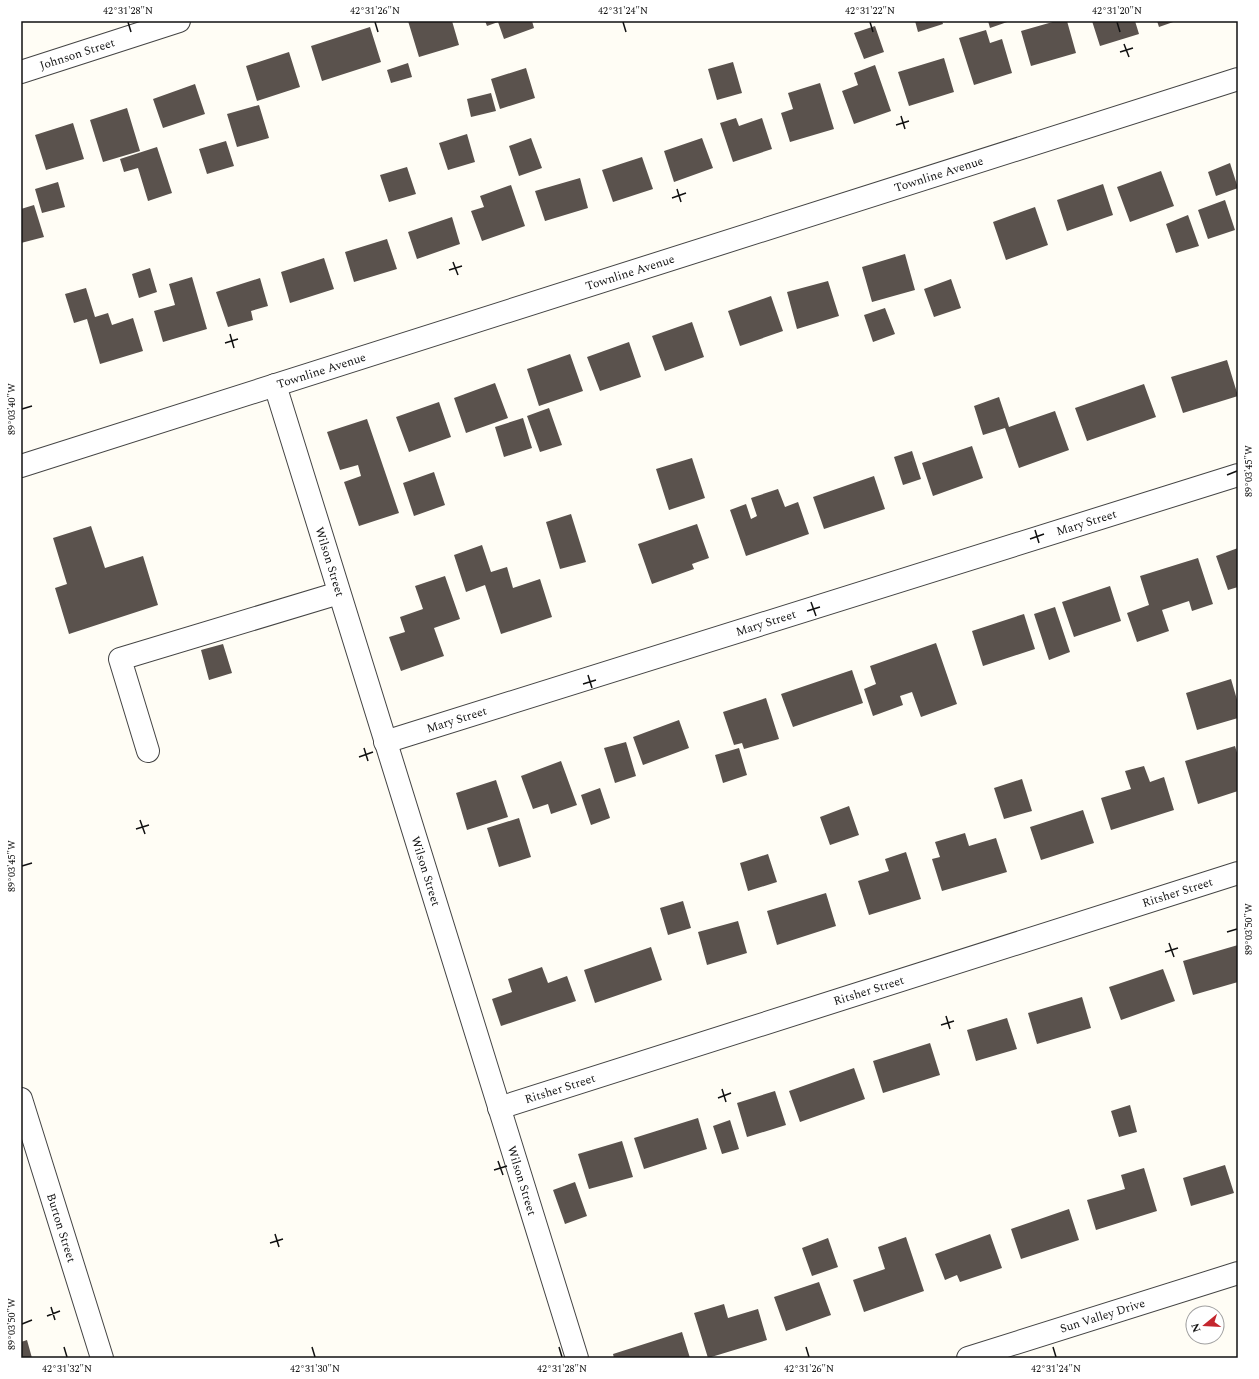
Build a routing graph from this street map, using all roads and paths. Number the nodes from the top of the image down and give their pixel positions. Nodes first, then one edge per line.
1 (178, 21) edge
2 (21, 72) edge
3 (1238, 79) edge
4 (275, 385) junction
5 (21, 466) edge
6 (1238, 475) edge
7 (339, 593) junction
8 (386, 742) junction
9 (148, 750) dead end
10 (1238, 873) edge
11 (21, 1098) edge
12 (499, 1108) junction
13 (1238, 1274) edge
14 (102, 1358) edge
15 (577, 1358) edge
16 (968, 1358) edge

1 - 2 street, Johnson Street
3 - 4 street, Townline Avenue
4 - 5 street, Townline Avenue
4 - 7 street, Wilson Street
6 - 8 street, Mary Street
7 - 8 street, Wilson Street
7 - 9 street
8 - 12 street, Wilson Street
10 - 12 street, Ritsher Street
11 - 14 street, Burton Street
12 - 15 street, Wilson Street
13 - 16 street, Sun Valley Drive

